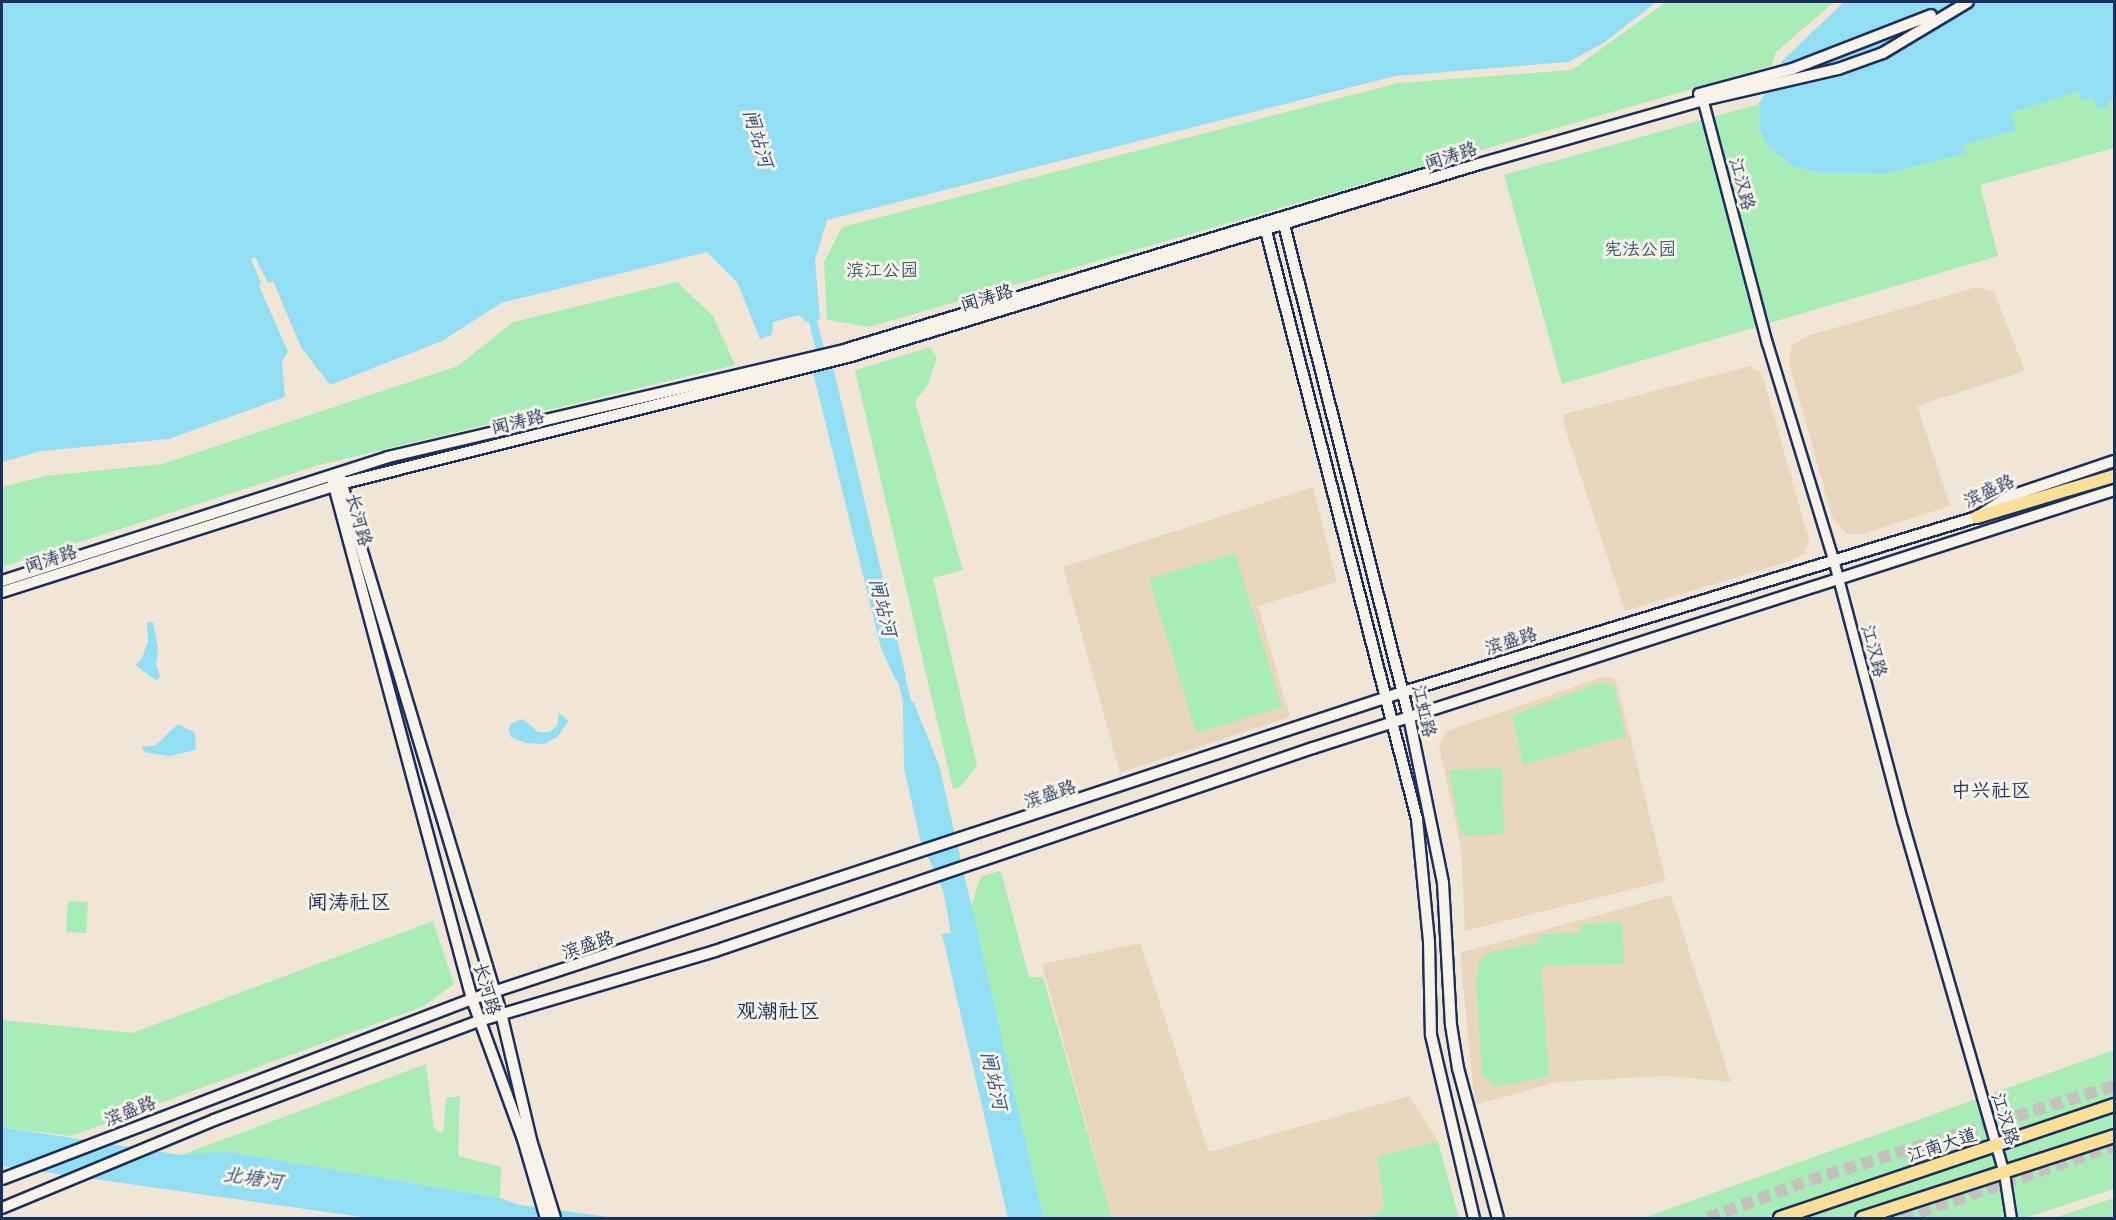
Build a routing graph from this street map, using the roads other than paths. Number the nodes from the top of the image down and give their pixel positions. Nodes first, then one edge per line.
1 (1955, 2) edge
2 (1968, 2) edge
3 (1765, 80) junction
4 (1702, 97) junction
5 (1283, 222) junction
6 (1265, 227) junction
7 (737, 379) junction
8 (2115, 461) edge
9 (335, 473) junction
10 (2115, 476) edge
11 (344, 483) junction
12 (332, 487) junction
13 (2115, 490) edge
14 (1977, 517) junction
15 (1833, 560) junction
16 (1838, 580) junction
17 (2, 581) edge
18 (2, 592) edge
19 (1403, 692) junction
20 (1386, 698) junction
21 (1409, 717) junction
22 (1392, 723) junction
23 (494, 991) junction
24 (472, 999) junction
25 (501, 1013) junction
26 (479, 1021) junction
27 (2115, 1105) edge
28 (2115, 1136) edge
29 (527, 1140) junction
30 (1996, 1146) junction
31 (2004, 1173) junction
32 (2, 1179) edge
33 (2, 1208) edge
34 (546, 1218) edge
35 (555, 1218) edge
36 (1474, 1218) edge
37 (1498, 1218) edge
38 (1780, 1218) edge
39 (1862, 1218) edge
40 (2011, 1218) edge

1 - 3 main road, 闻涛路
2 - 3 main road, 闻涛路
3 - 4 main road, 闻涛路
4 - 5 main road, 闻涛路
4 - 15 street, 江汉路
5 - 6 main road, 闻涛路
5 - 19 main road, 江虹路
6 - 7 main road, 闻涛路
6 - 20 main road, 江虹路
7 - 9 main road, 闻涛路
7 - 11 main road, 闻涛路
8 - 14 main road, 滨盛路
9 - 11 main road, 长河路
9 - 12 main road, 长河路
9 - 17 main road, 闻涛路
10 - 14 main road
11 - 12 main road, 闻涛路
11 - 23 main road, 长河路
12 - 18 main road, 闻涛路
12 - 24 main road, 长河路
13 - 16 main road, 滨盛路
14 - 15 main road, 滨盛路
15 - 16 street, 江汉路
15 - 19 main road, 滨盛路
16 - 21 main road, 滨盛路
16 - 30 street, 江汉路
19 - 20 main road, 滨盛路
19 - 21 main road, 江虹路
20 - 22 main road, 江虹路
20 - 23 main road, 滨盛路
21 - 22 main road, 滨盛路
21 - 37 main road, 江虹路
22 - 25 main road, 滨盛路
22 - 36 main road, 江虹路
23 - 24 main road, 滨盛路
23 - 25 main road, 长河路
24 - 26 main road, 长河路
24 - 32 main road, 滨盛路
25 - 26 main road, 滨盛路
25 - 29 main road, 长河路
26 - 29 main road, 长河路
26 - 33 main road, 滨盛路
27 - 30 main road, 江南大道
28 - 31 main road
29 - 34 main road, 长河路
29 - 35 main road, 长河路
30 - 31 street, 江汉路
30 - 38 main road, 江南大道
31 - 39 main road
31 - 40 street, 江汉路

